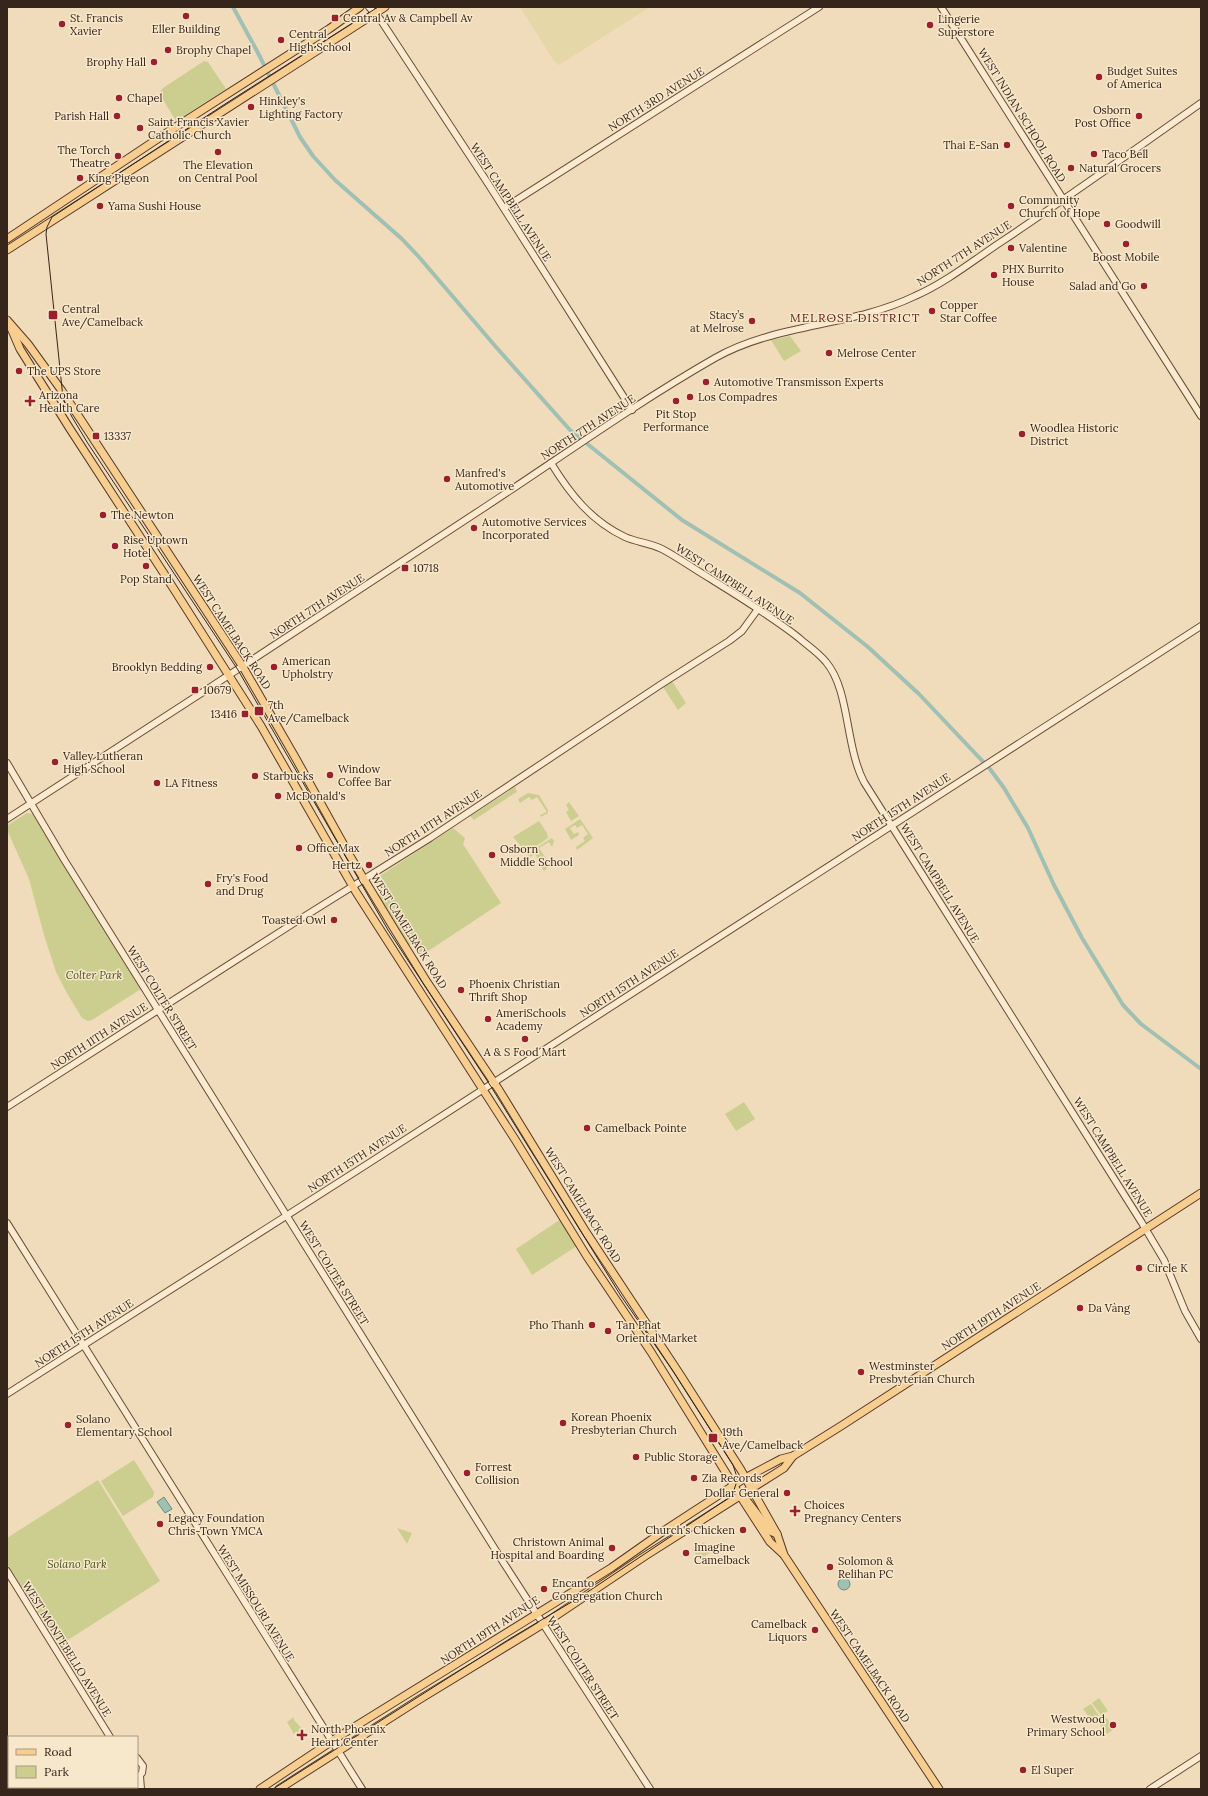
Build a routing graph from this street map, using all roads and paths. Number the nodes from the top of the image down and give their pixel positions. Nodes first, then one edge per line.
1 (360, 7) edge
2 (369, 7) edge
3 (385, 7) edge
4 (820, 7) edge
5 (942, 7) edge
6 (376, 13) junction
7 (1201, 103) edge
8 (1063, 200) junction
9 (504, 208) junction
10 (7, 239) edge
11 (7, 250) edge
12 (8, 321) edge
13 (24, 354) junction
14 (41, 361) junction
15 (632, 410) junction
16 (1201, 416) edge
17 (551, 463) junction
18 (758, 609) junction
19 (1201, 626) edge
20 (243, 667) junction
21 (229, 676) junction
22 (7, 763) edge
23 (31, 803) junction
24 (7, 819) edge
25 (892, 825) junction
26 (364, 879) junction
27 (352, 886) junction
28 (158, 1010) junction
29 (494, 1082) junction
30 (483, 1089) junction
31 (7, 1107) edge
32 (1201, 1193) edge
33 (286, 1216) junction
34 (7, 1223) edge
35 (1146, 1229) junction
36 (1201, 1339) edge
37 (84, 1345) junction
38 (7, 1394) edge
39 (793, 1456) junction
40 (745, 1478) junction
41 (751, 1488) junction
42 (739, 1494) junction
43 (777, 1534) junction
44 (784, 1555) junction
45 (7, 1571) edge
46 (535, 1614) junction
47 (542, 1624) junction
48 (109, 1736) edge
49 (331, 1742) junction
50 (338, 1753) junction
51 (1201, 1756) edge
52 (138, 1759) edge
53 (138, 1777) edge
54 (141, 1789) edge
55 (260, 1789) edge
56 (279, 1789) edge
57 (362, 1789) edge
58 (650, 1789) edge
59 (939, 1789) edge
60 (1150, 1789) edge

1 - 10 main road
2 - 6 street, WEST CAMPBELL AVENUE
3 - 6 main road
4 - 9 street, NORTH 3RD AVENUE
5 - 8 street, WEST INDIAN SCHOOL ROAD
6 - 9 street, WEST CAMPBELL AVENUE
6 - 11 main road
7 - 8 street, NORTH 7TH AVENUE
8 - 15 street, NORTH 7TH AVENUE
8 - 16 street, WEST INDIAN SCHOOL ROAD
9 - 15 street, WEST CAMPBELL AVENUE
12 - 13 main road, WEST CAMELBACK ROAD
12 - 14 main road, WEST CAMELBACK ROAD
13 - 14 main road
13 - 21 main road, WEST CAMELBACK ROAD
14 - 20 main road, WEST CAMELBACK ROAD
15 - 17 street, NORTH 7TH AVENUE
17 - 18 street, WEST CAMPBELL AVENUE
17 - 20 street, NORTH 7TH AVENUE
18 - 25 street, WEST CAMPBELL AVENUE
18 - 26 street, NORTH 11TH AVENUE
19 - 25 street, NORTH 15TH AVENUE
20 - 21 street, NORTH 7TH AVENUE
20 - 26 main road, WEST CAMELBACK ROAD
21 - 23 street, NORTH 7TH AVENUE
21 - 27 main road, WEST CAMELBACK ROAD
22 - 23 street, WEST COLTER STREET
23 - 24 street, NORTH 7TH AVENUE
23 - 28 street, WEST COLTER STREET
25 - 29 street, NORTH 15TH AVENUE
25 - 35 street, WEST CAMPBELL AVENUE
26 - 27 street, NORTH 11TH AVENUE
26 - 29 main road, WEST CAMELBACK ROAD
27 - 28 street, NORTH 11TH AVENUE
27 - 30 main road, WEST CAMELBACK ROAD
28 - 31 street, NORTH 11TH AVENUE
28 - 33 street, WEST COLTER STREET
29 - 30 street, NORTH 15TH AVENUE
29 - 40 main road, WEST CAMELBACK ROAD
30 - 33 street, NORTH 15TH AVENUE
30 - 42 main road, WEST CAMELBACK ROAD
32 - 35 main road, NORTH 19TH AVENUE
33 - 37 street, NORTH 15TH AVENUE
33 - 46 street, WEST COLTER STREET
34 - 37 street, WEST MISSOURI AVENUE
35 - 36 street, WEST CAMPBELL AVENUE
35 - 39 main road, NORTH 19TH AVENUE
37 - 38 street, NORTH 15TH AVENUE
37 - 49 street, WEST MISSOURI AVENUE
39 - 40 main road, NORTH 19TH AVENUE
39 - 41 main road, NORTH 19TH AVENUE
40 - 41 main road, WEST CAMELBACK ROAD
40 - 42 main road, NORTH 19TH AVENUE
41 - 42 main road, NORTH 19TH AVENUE
41 - 43 main road, WEST CAMELBACK ROAD
42 - 43 main road
42 - 44 main road, WEST CAMELBACK ROAD
42 - 46 main road, NORTH 19TH AVENUE
42 - 47 main road, NORTH 19TH AVENUE
43 - 44 main road, WEST CAMELBACK ROAD
44 - 59 main road, WEST CAMELBACK ROAD
45 - 48 street, WEST MONTEBELLO AVENUE
46 - 47 street, WEST COLTER STREET
46 - 49 main road, NORTH 19TH AVENUE
47 - 50 main road, NORTH 19TH AVENUE
47 - 58 street, WEST COLTER STREET
49 - 50 street, WEST MISSOURI AVENUE
49 - 55 main road, NORTH 19TH AVENUE
50 - 56 main road, NORTH 19TH AVENUE
50 - 57 street, WEST MISSOURI AVENUE
51 - 60 street
52 - 53 street
53 - 54 street

